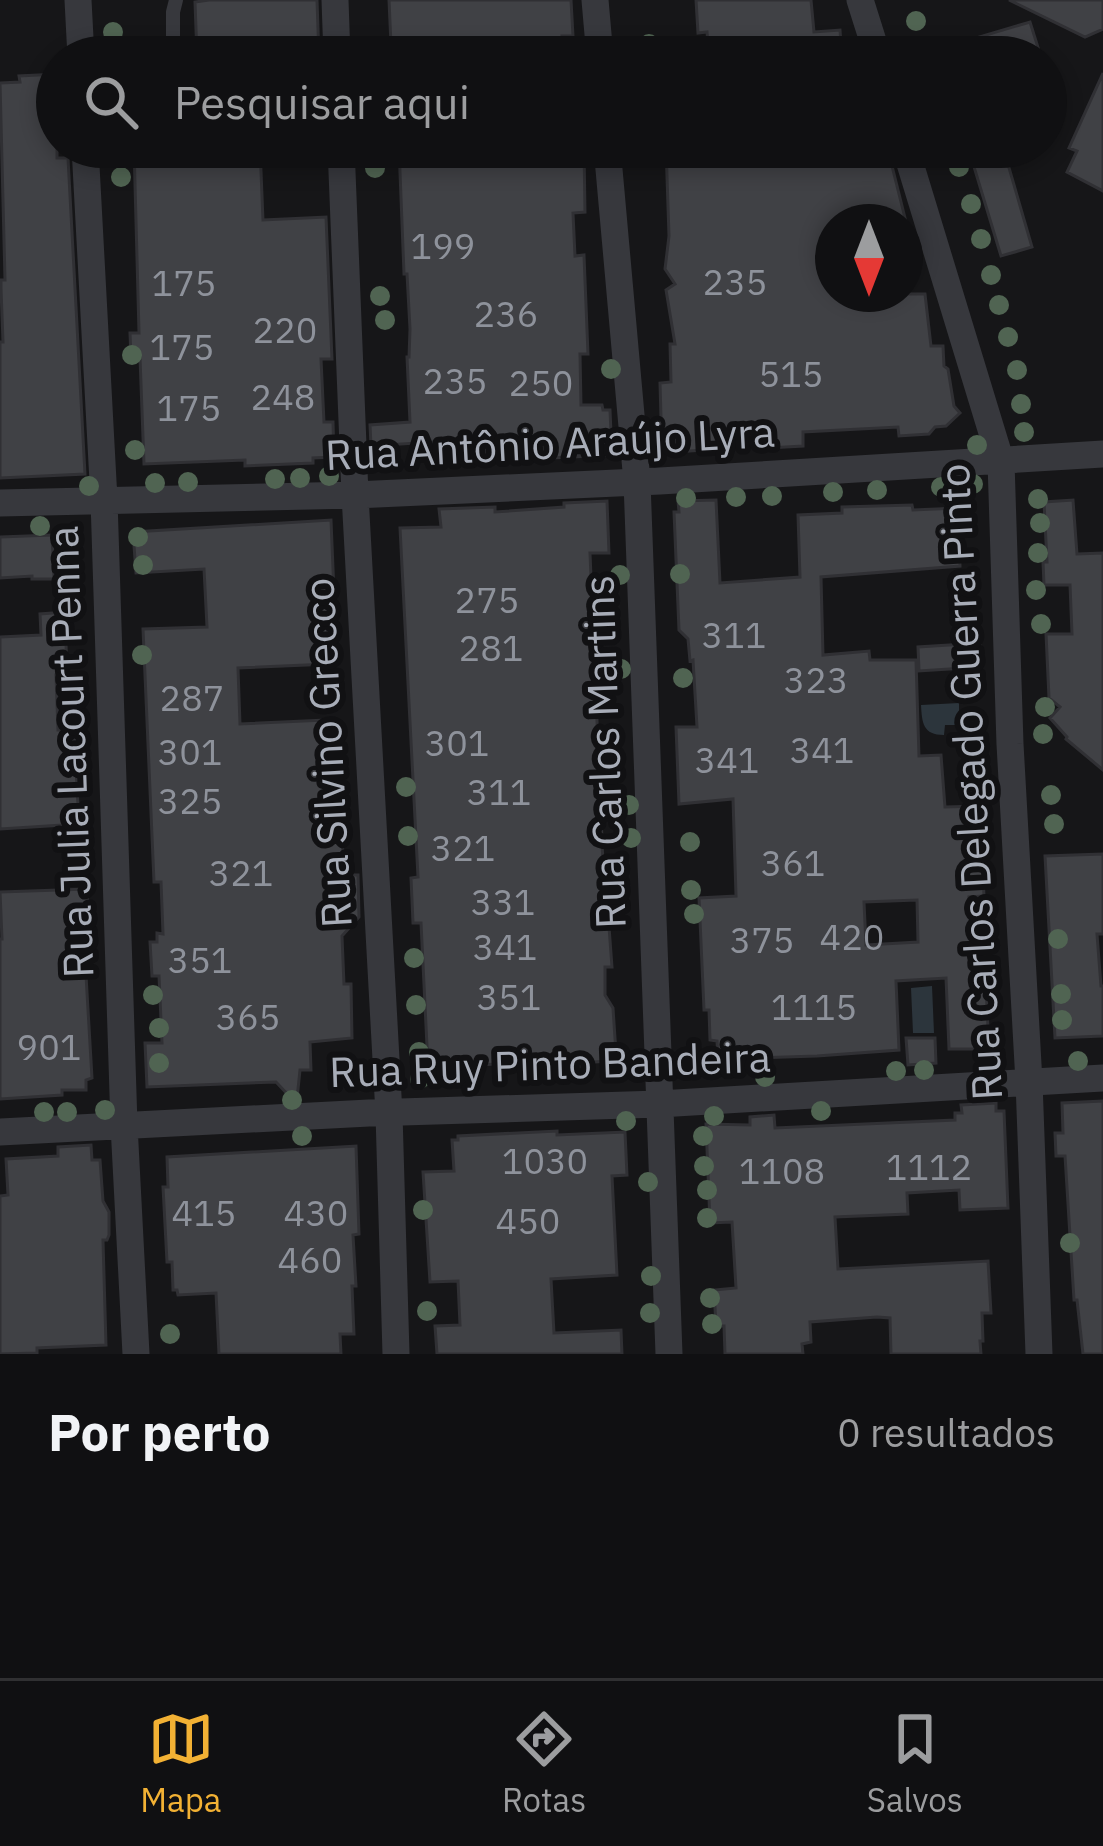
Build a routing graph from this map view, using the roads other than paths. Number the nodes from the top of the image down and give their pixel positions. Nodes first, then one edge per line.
1 (78, 0) edge
2 (176, 0) edge
3 (335, 0) edge
4 (595, 0) edge
5 (860, 0) edge
6 (80, 36) edge
7 (173, 36) edge
8 (336, 36) edge
9 (598, 36) edge
10 (871, 36) edge
11 (86, 168) edge
12 (341, 168) edge
13 (609, 168) edge
14 (911, 168) edge
15 (1103, 454) edge
16 (1000, 463) junction
17 (637, 482) junction
18 (355, 495) junction
19 (104, 500) junction
20 (0, 503) edge
21 (1103, 1078) edge
22 (1029, 1082) junction
23 (659, 1104) junction
24 (389, 1114) junction
25 (124, 1125) junction
26 (0, 1132) edge
27 (136, 1354) edge
28 (396, 1354) edge
29 (669, 1354) edge
30 (1039, 1354) edge

1 - 6 street
2 - 7 lane
3 - 8 street
4 - 9 street
5 - 10 street
11 - 19 street, Rua Julia Lacourt Penna
12 - 18 street, Rua Silvino Grecco
13 - 17 street, Rua Carlos Martins
14 - 16 street, Rua Carlos Delegado Guerra Pinto
15 - 16 street, Rua Antônio Araújo Lyra
16 - 17 street, Rua Antônio Araújo Lyra
16 - 22 street, Rua Carlos Delegado Guerra Pinto
17 - 18 street, Rua Antônio Araújo Lyra
17 - 23 street, Rua Carlos Martins
18 - 19 street, Rua Antônio Araújo Lyra
18 - 24 street, Rua Silvino Grecco
19 - 20 street, Rua Antônio Araújo Lyra
19 - 25 street, Rua Julia Lacourt Penna
21 - 22 street, Rua Ruy Pinto Bandeira
22 - 23 street, Rua Ruy Pinto Bandeira
22 - 30 street, Rua Carlos Delegado Guerra Pinto
23 - 24 street, Rua Ruy Pinto Bandeira
23 - 29 street, Rua Carlos Martins
24 - 25 street, Rua Ruy Pinto Bandeira
24 - 28 street, Rua Silvino Grecco
25 - 26 street, Rua Ruy Pinto Bandeira
25 - 27 street, Rua Julia Lacourt Penna

